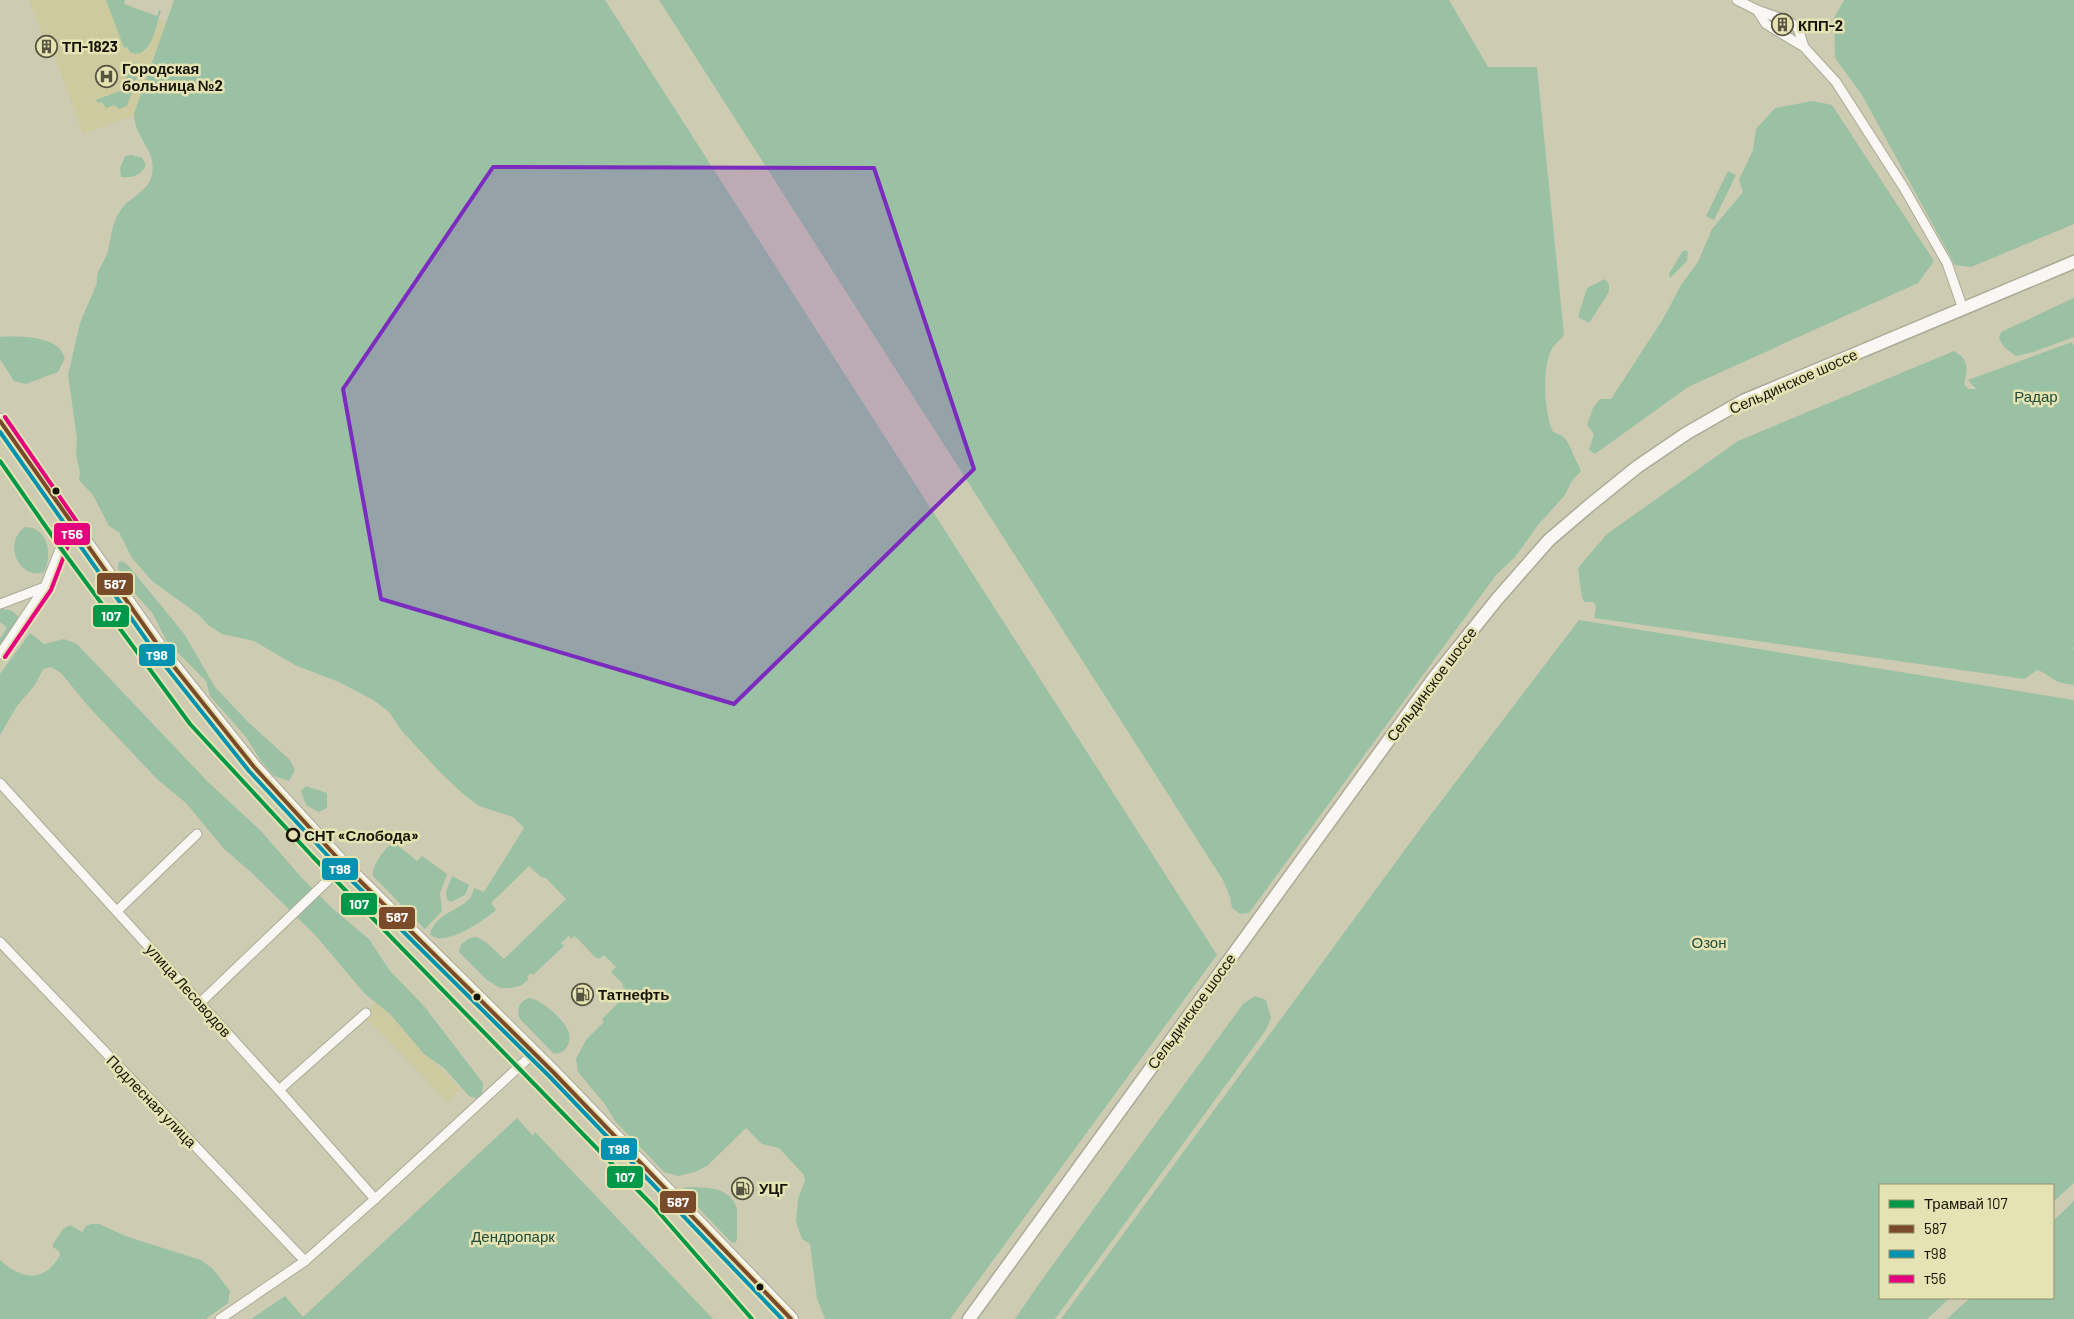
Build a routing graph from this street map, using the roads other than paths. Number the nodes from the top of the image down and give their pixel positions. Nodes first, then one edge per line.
1 (1737, 0) edge
2 (1757, 10) junction
3 (1804, 47) junction
4 (2074, 262) edge
5 (1962, 309) junction
6 (0, 420) edge
7 (71, 522) junction
8 (45, 587) junction
9 (0, 604) edge
10 (0, 654) edge
11 (0, 783) edge
12 (197, 834) dead end
13 (344, 865) junction
14 (117, 911) junction
15 (0, 942) edge
16 (200, 1002) junction
17 (366, 1013) dead end
18 (534, 1054) junction
19 (280, 1090) junction
20 (375, 1199) junction
21 (305, 1261) junction
22 (220, 1319) edge
23 (791, 1319) edge
24 (968, 1319) edge

1 - 2 street
2 - 3 street
2 - 3 street
3 - 5 street
4 - 5 main road, Сельдинское шоссе
5 - 24 main road, Сельдинское шоссе
6 - 7 main road
7 - 8 street
7 - 13 main road
8 - 9 street
8 - 10 street
11 - 14 street, улица Лесоводов
12 - 14 street
13 - 16 street
13 - 18 main road
14 - 16 street, улица Лесоводов
15 - 21 street, Подлесная улица
16 - 19 street, улица Лесоводов
17 - 19 street
18 - 20 street
18 - 23 main road
19 - 20 street, улица Лесоводов
20 - 21 street
21 - 22 street

